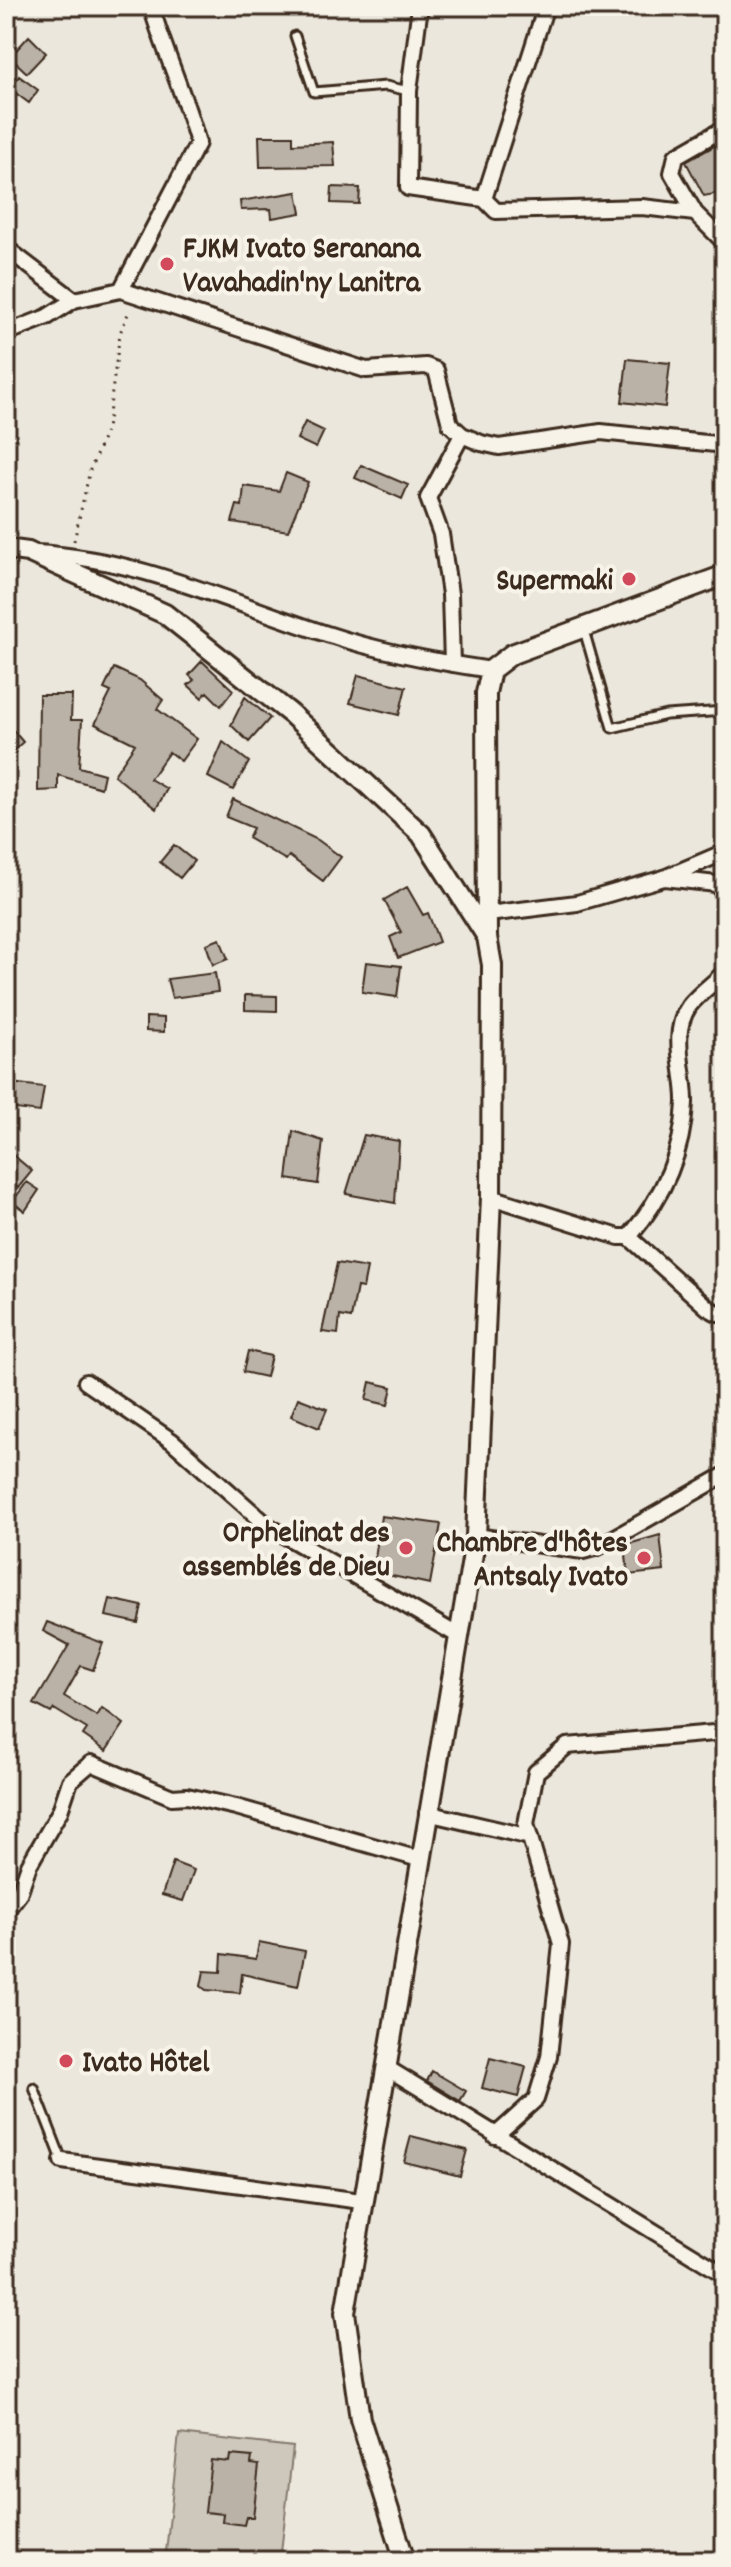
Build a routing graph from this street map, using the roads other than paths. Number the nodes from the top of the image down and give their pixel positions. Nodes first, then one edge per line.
1 (151, 6) edge
2 (420, 6) edge
3 (546, 6) edge
4 (295, 36) dead end
5 (409, 91) junction
6 (725, 128) edge
7 (484, 199) junction
8 (695, 213) junction
9 (725, 243) edge
10 (6, 248) edge
11 (128, 292) junction
12 (74, 300) junction
13 (6, 333) edge
14 (462, 435) junction
15 (725, 445) edge
16 (6, 549) edge
17 (28, 552) junction
18 (725, 575) edge
19 (584, 630) junction
20 (452, 664) junction
21 (491, 670) junction
22 (725, 711) edge
23 (725, 852) edge
24 (664, 878) junction
25 (725, 894) edge
26 (488, 914) junction
27 (487, 937) junction
28 (725, 972) edge
29 (491, 1197) junction
30 (629, 1237) junction
31 (725, 1312) edge
32 (86, 1382) dead end
33 (725, 1475) edge
34 (476, 1536) junction
35 (459, 1636) junction
36 (725, 1732) edge
37 (427, 1813) junction
38 (530, 1837) junction
39 (419, 1859) junction
40 (6, 1911) edge
41 (387, 2068) junction
42 (34, 2088) dead end
43 (495, 2136) junction
44 (62, 2161) joint
45 (361, 2201) junction
46 (9, 2234) dead end
47 (6, 2262) edge
48 (725, 2275) edge
49 (405, 2561) edge

1 - 11 street
2 - 5 street
3 - 7 street
4 - 5 lane
5 - 7 street
6 - 8 street
7 - 8 street
8 - 9 street
10 - 12 street
11 - 12 street
11 - 14 street
12 - 13 street
14 - 15 street
14 - 20 street
16 - 17 street
17 - 20 street
17 - 27 street
18 - 19 street
19 - 21 street
19 - 22 lane
20 - 21 street
21 - 26 street
23 - 24 street
24 - 25 street
24 - 26 street
26 - 27 street
27 - 29 street
28 - 30 street
29 - 30 street
29 - 34 street
30 - 31 street
32 - 35 street
33 - 34 street
34 - 35 street
35 - 37 street
36 - 38 street
37 - 38 street
37 - 39 street
38 - 43 street
39 - 40 street
39 - 41 street
41 - 43 street
41 - 45 street
42 - 44 lane
43 - 48 street
44 - 45 street
45 - 49 street
46 - 47 lane

